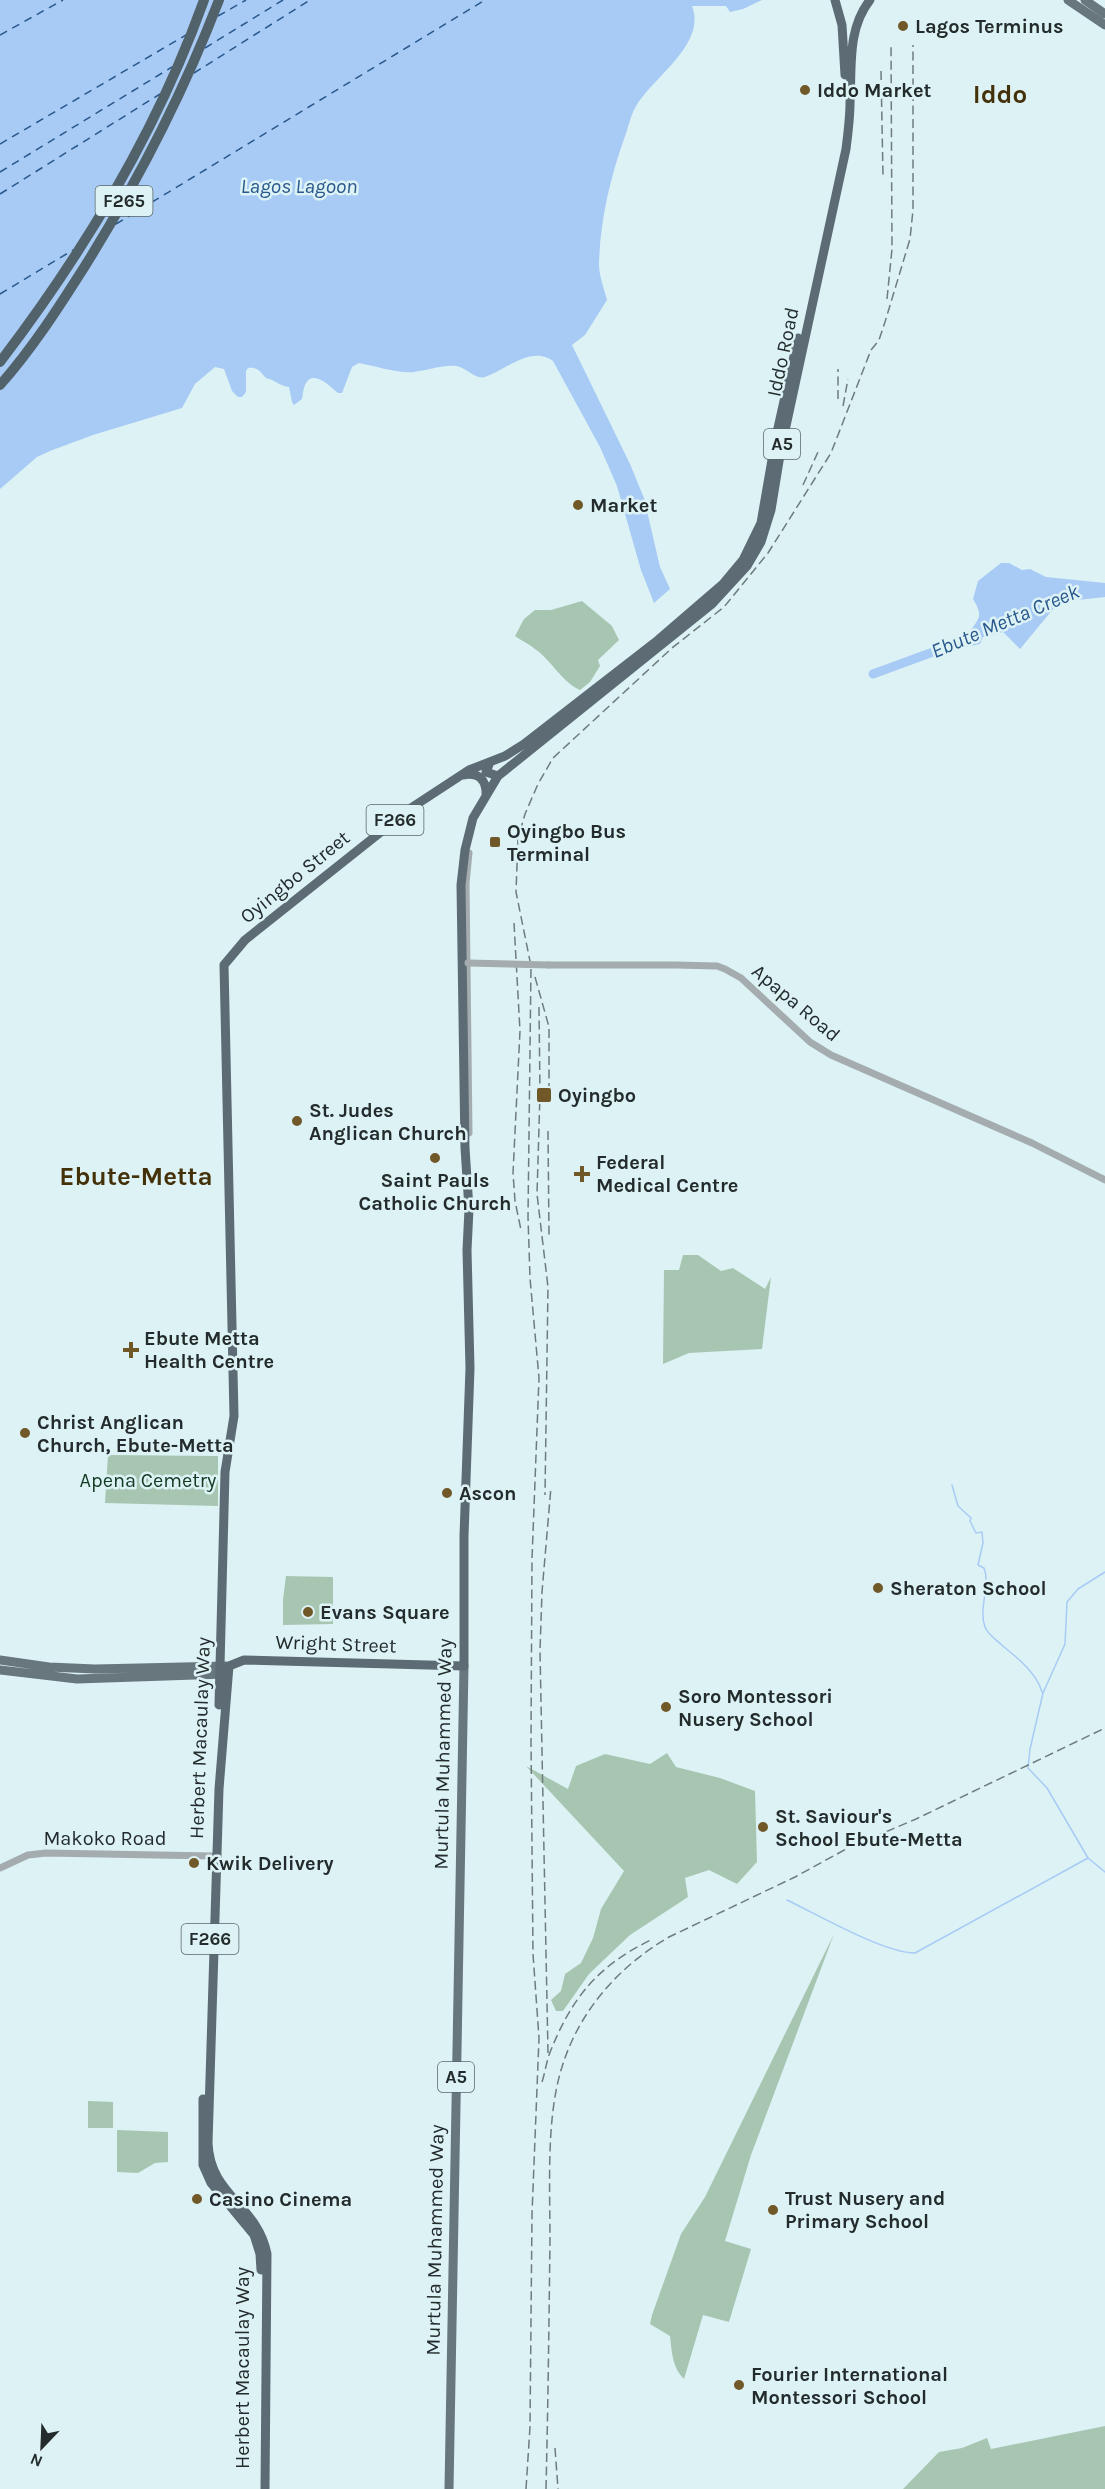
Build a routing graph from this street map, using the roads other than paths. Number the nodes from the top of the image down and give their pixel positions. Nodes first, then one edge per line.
1 (204, 0) edge
2 (219, 0) edge
3 (835, 0) edge
4 (863, 0) edge
5 (870, 0) edge
6 (1068, 0) edge
7 (1085, 0) edge
8 (1105, 14) edge
9 (1105, 25) edge
10 (851, 51) junction
11 (0, 362) edge
12 (0, 385) edge
13 (490, 762) junction
14 (459, 776) junction
15 (498, 776) junction
16 (486, 796) junction
17 (468, 963) junction
18 (222, 971) joint
19 (465, 1149) junction
20 (1105, 1180) edge
21 (0, 1660) edge
22 (464, 1666) junction
23 (0, 1670) edge
24 (224, 1670) junction
25 (213, 1856) junction
26 (0, 1868) edge
27 (259, 2489) edge
28 (265, 2489) edge
29 (448, 2489) edge

1 - 11 highway, F265
2 - 12 highway, F265
3 - 13 highway, Iddo Road / A5
4 - 10 highway
5 - 10 highway, Iddo Road / A5
6 - 9 main road
7 - 8 main road
10 - 15 highway, Iddo Road / A5
13 - 14 highway, Oyingbo Street / F266
13 - 15 highway
14 - 16 highway
14 - 18 highway, Oyingbo Street / F266
15 - 16 highway, Murtula Muhammed Way / A5
16 - 17 street
16 - 19 highway, Murtula Muhammed Way / A5
17 - 19 street
17 - 20 street, Apapa Road, bridge
18 - 24 highway, Herbert Macaulay Way / F266
19 - 22 highway, Murtula Muhammed Way / A5
21 - 24 main road
22 - 24 highway, Wright Street
22 - 29 main road, Murtula Muhammed Way / A5
23 - 24 main road
24 - 25 highway, Herbert Macaulay Way / F266
24 - 28 highway, Herbert Macaulay Way / F266
25 - 26 street, Makoko Road
25 - 27 highway, Herbert Macaulay Way / F266

